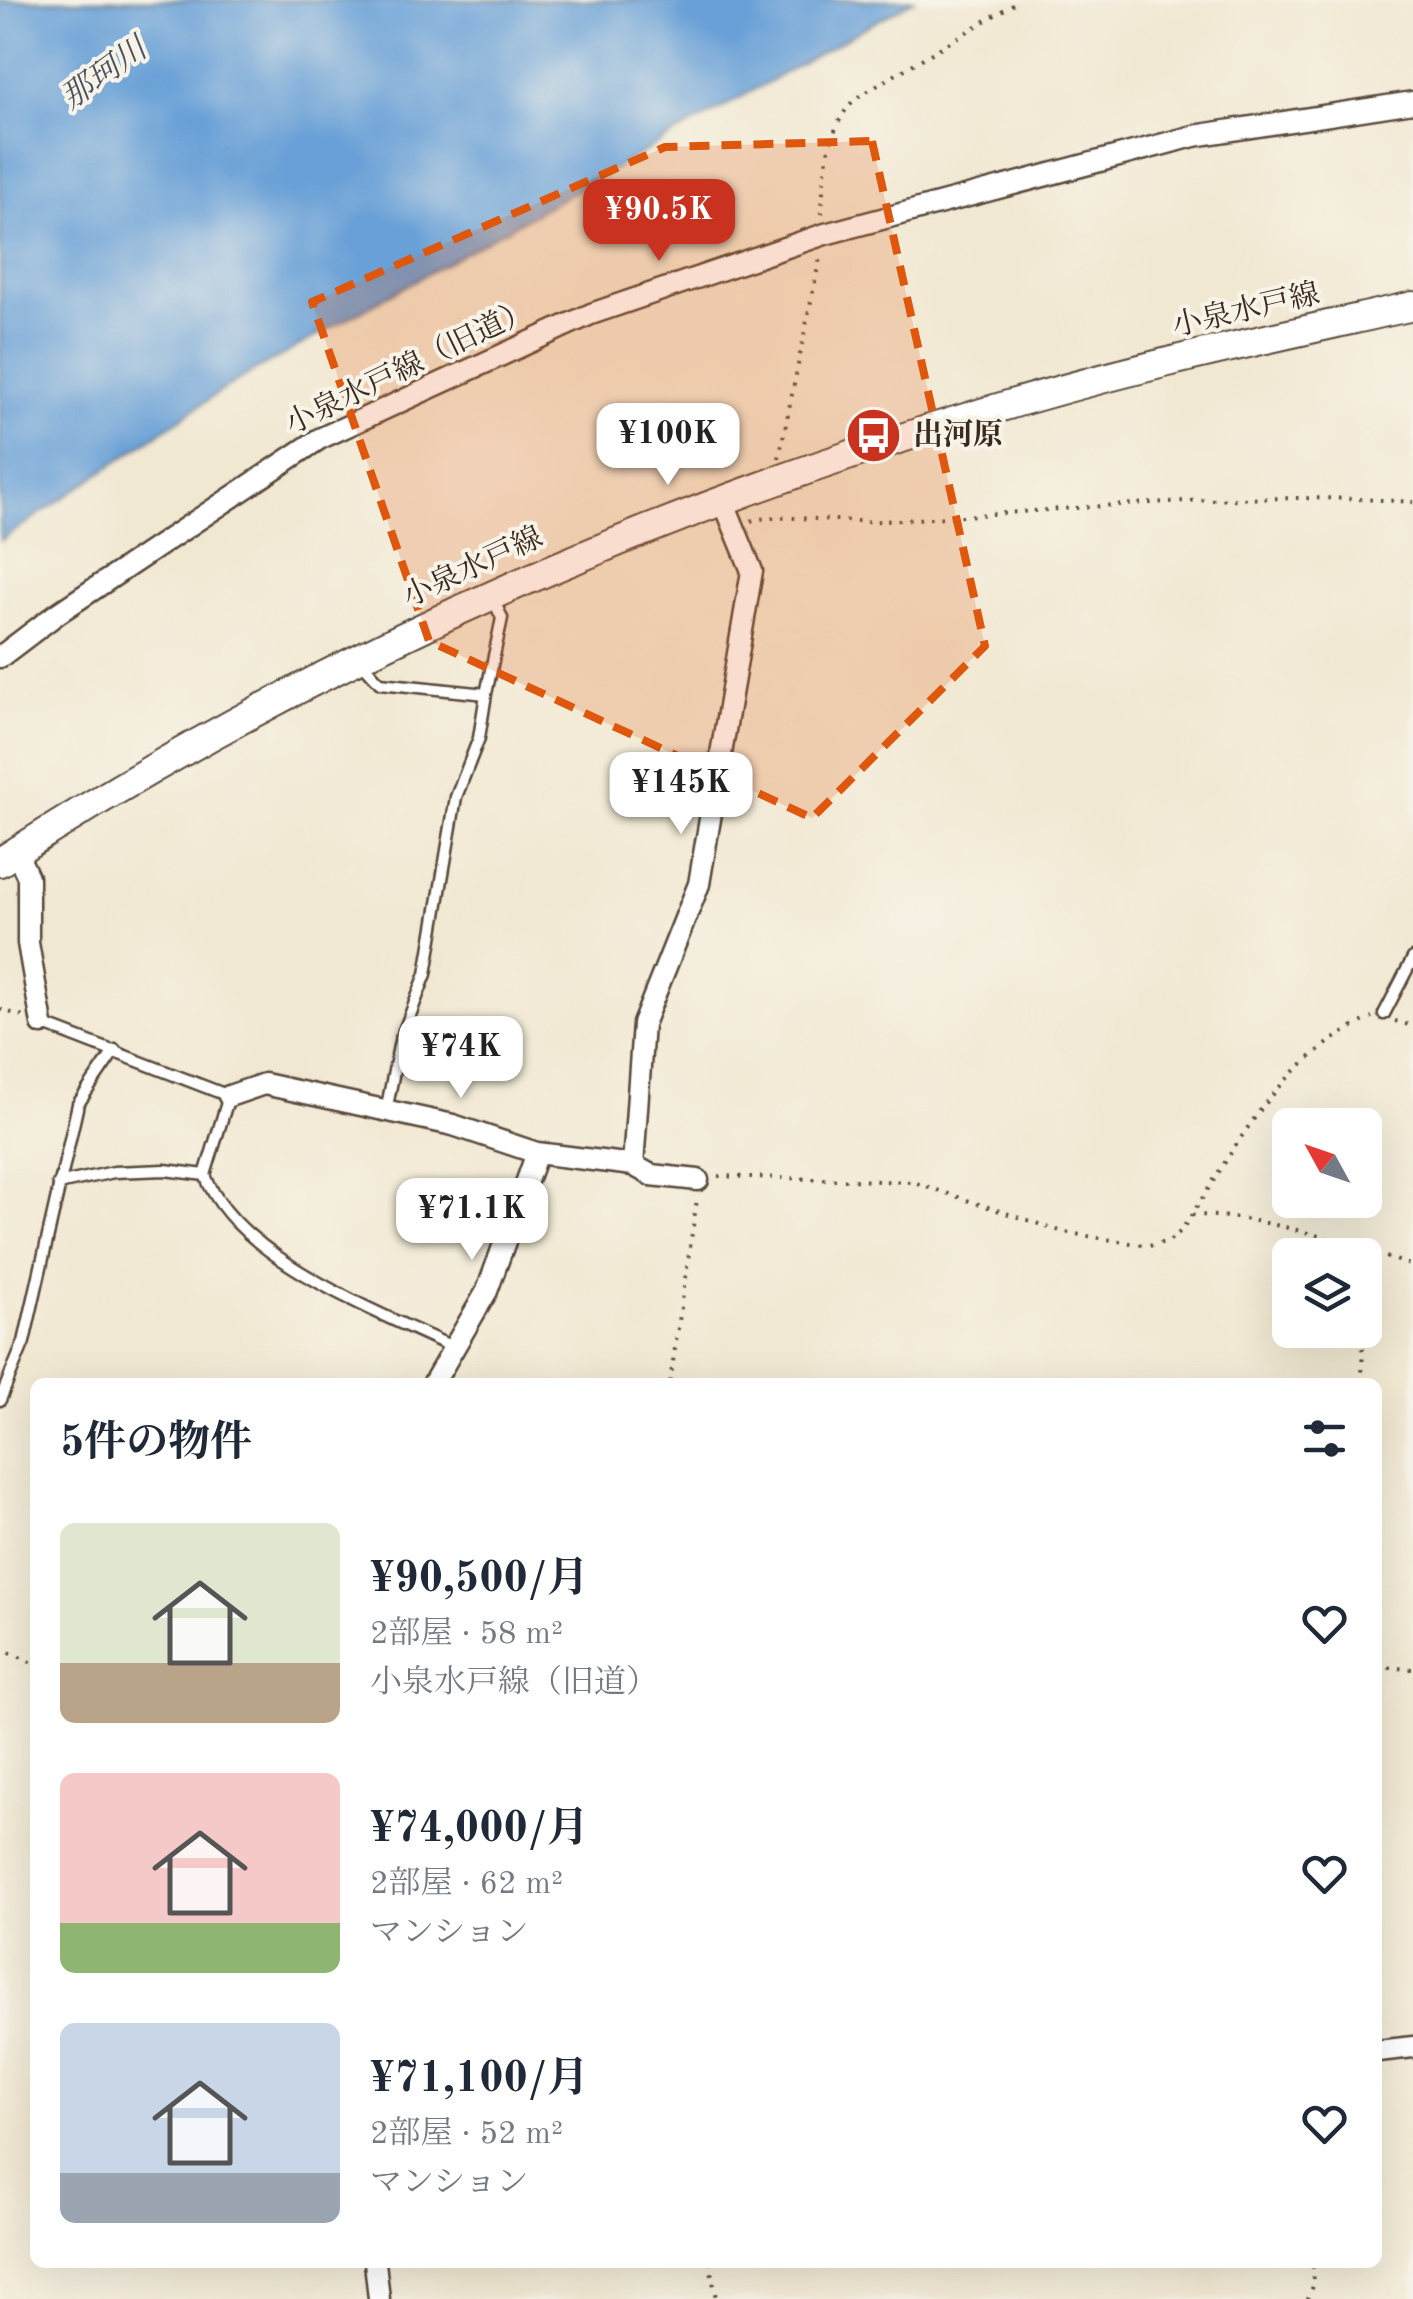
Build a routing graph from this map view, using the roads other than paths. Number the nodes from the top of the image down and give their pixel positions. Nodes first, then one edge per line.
1 (1413, 102) edge
2 (1413, 306) edge
3 (722, 498) junction
4 (490, 595) junction
5 (0, 657) edge
6 (357, 658) junction
7 (486, 694) junction
8 (8, 856) edge
9 (1413, 958) edge
10 (1384, 1014) road end
11 (42, 1024) joint
12 (115, 1050) junction
13 (229, 1096) junction
14 (386, 1112) junction
15 (537, 1154) junction
16 (633, 1165) junction
17 (205, 1175) junction
18 (698, 1180) road end
19 (58, 1184) junction
20 (452, 1347) junction
21 (436, 1378) edge
22 (0, 1400) edge
23 (1413, 2047) edge
24 (1382, 2050) edge
25 (375, 2268) edge
26 (378, 2299) edge

1 - 5 street, 小泉水戸線（旧道）
2 - 3 main road, 小泉水戸線
3 - 4 main road, 小泉水戸線
3 - 16 street
4 - 6 main road, 小泉水戸線
4 - 7 lane
6 - 7 lane
6 - 8 main road, 小泉水戸線
7 - 14 lane
8 - 11 street
9 - 10 lane
11 - 12 lane
12 - 13 lane
12 - 19 lane
13 - 14 street
13 - 17 lane
14 - 15 street
15 - 16 street
15 - 20 street
16 - 18 street
17 - 19 lane
17 - 20 lane
19 - 22 lane
20 - 21 street
23 - 24 street
25 - 26 street

